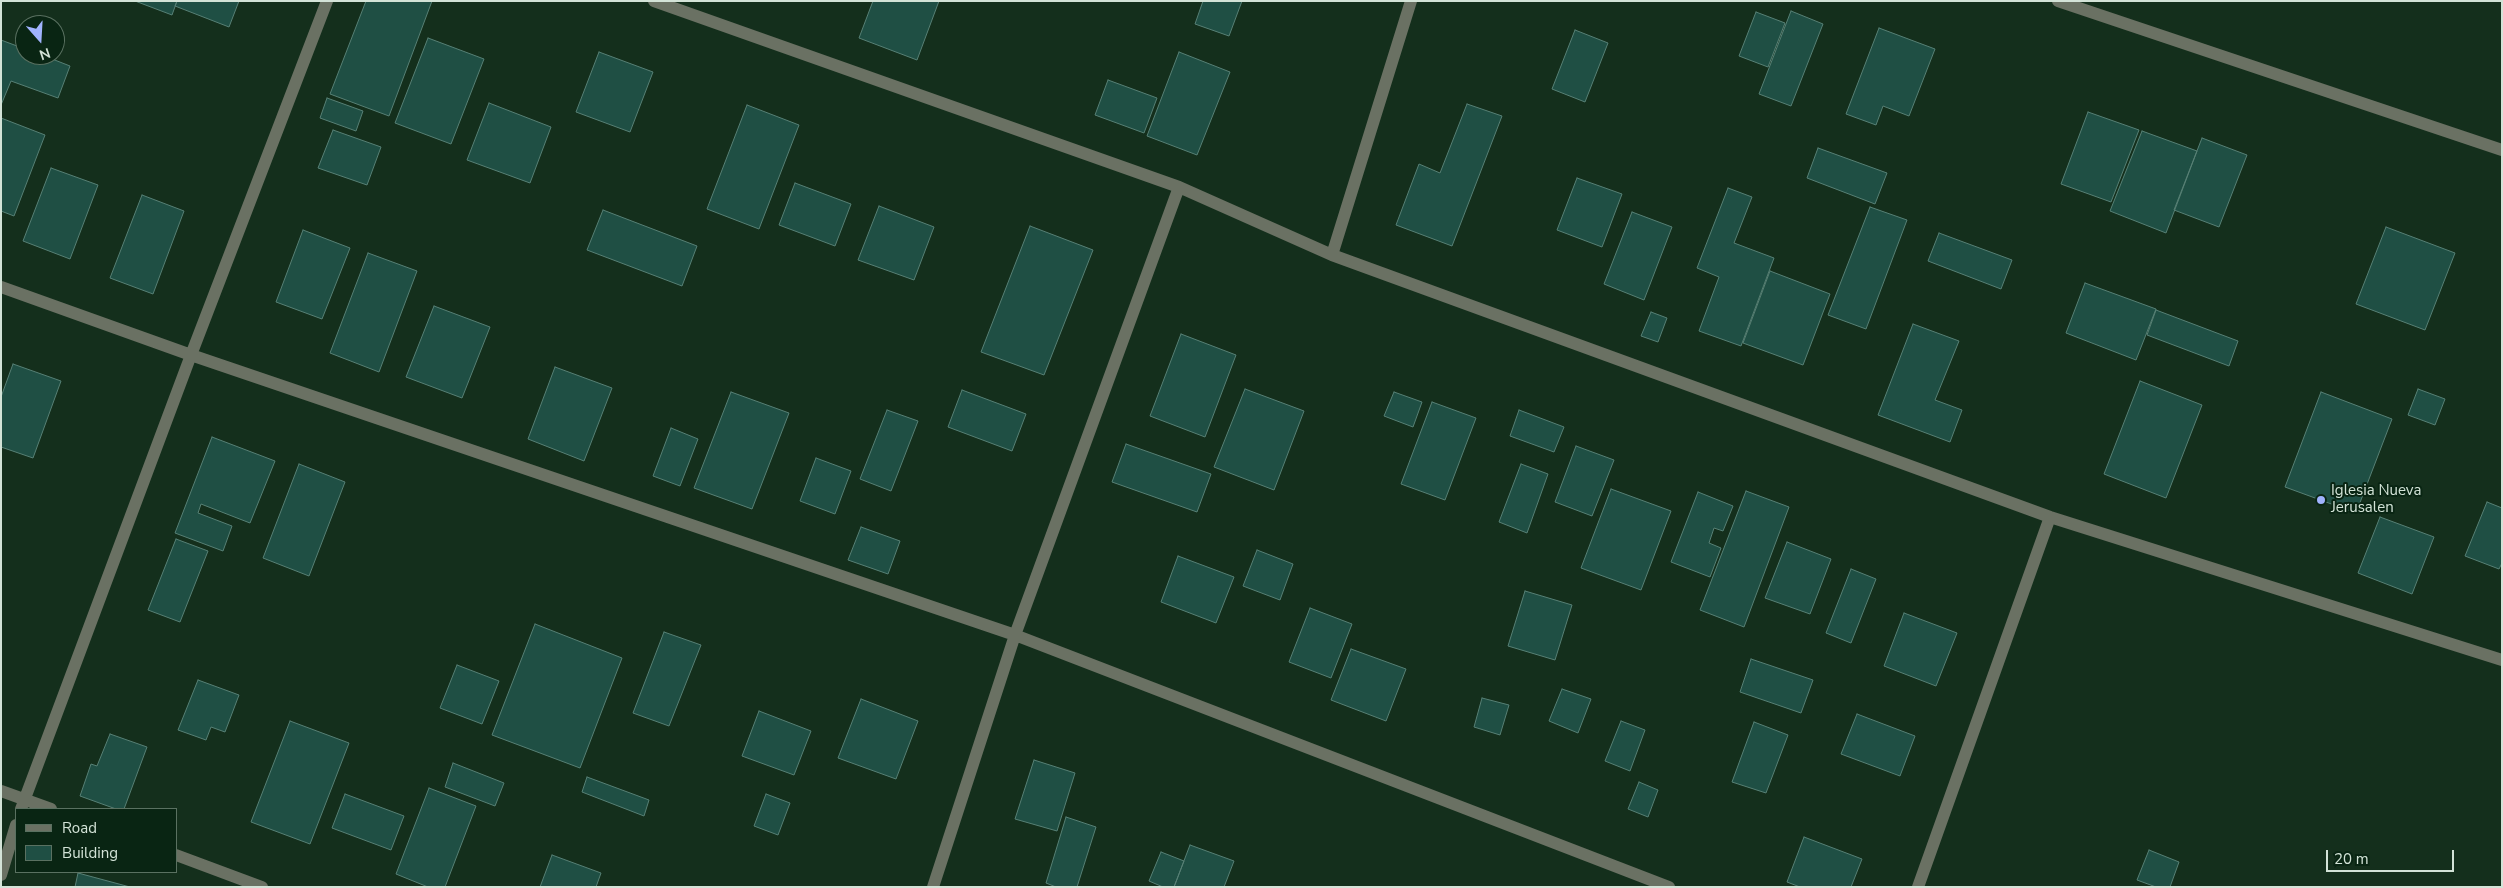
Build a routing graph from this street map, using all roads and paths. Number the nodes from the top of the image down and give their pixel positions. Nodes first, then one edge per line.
1 (327, 1) edge
2 (654, 1) edge
3 (1411, 1) edge
4 (2058, 1) edge
5 (2502, 150) edge
6 (1179, 187) junction
7 (1332, 255) junction
8 (1, 288) edge
9 (191, 355) junction
10 (2050, 517) junction
11 (1015, 635) junction
12 (2502, 660) edge
13 (1, 791) edge
14 (22, 804) edge
15 (45, 808) edge
16 (15, 828) edge
17 (178, 856) edge
18 (1, 875) edge
19 (262, 887) edge
20 (933, 887) edge
21 (1669, 887) edge
22 (1918, 887) edge

1 - 9 street
2 - 6 street
3 - 7 street
4 - 5 street
6 - 7 street
6 - 11 street
7 - 10 street
8 - 9 street
9 - 11 street
9 - 14 street
10 - 12 street
10 - 22 street
11 - 20 street
11 - 21 street
13 - 14 street
14 - 15 street
16 - 18 street
17 - 19 street

